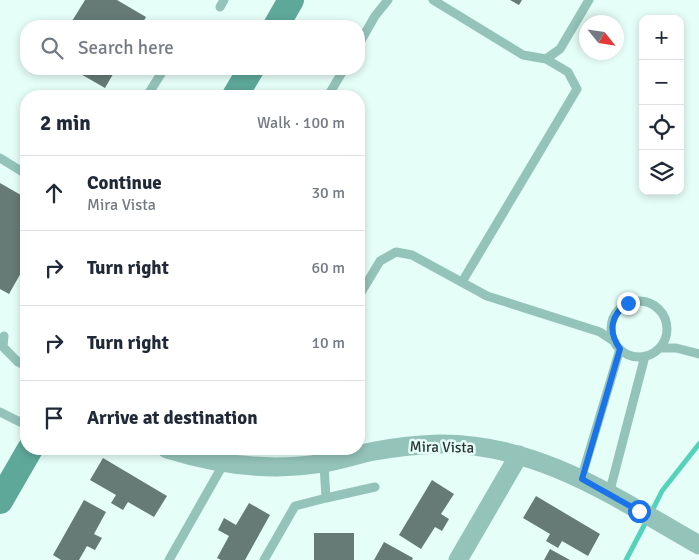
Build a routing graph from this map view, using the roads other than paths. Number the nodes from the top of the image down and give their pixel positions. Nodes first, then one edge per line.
1 (291, 0) edge
2 (388, 0) edge
3 (433, 0) edge
4 (589, 0) edge
5 (279, 20) edge
6 (365, 34) edge
7 (546, 59) junction
8 (160, 75) edge
9 (246, 75) edge
10 (340, 75) edge
11 (151, 90) edge
12 (238, 90) edge
13 (332, 90) edge
14 (0, 158) edge
15 (20, 170) edge
16 (462, 282) junction
17 (365, 286) edge
18 (4, 336) dead end
19 (617, 346) junction
20 (660, 348) junction
21 (699, 354) edge
22 (645, 356) junction
23 (20, 363) edge
24 (0, 412) edge
25 (20, 422) edge
26 (365, 452) edge
27 (27, 455) edge
28 (186, 455) edge
29 (519, 455) junction
30 (323, 456) edge
31 (224, 463) junction
32 (582, 479) junction
33 (375, 487) dead end
34 (609, 494) junction
35 (326, 498) junction
36 (0, 501) edge
37 (699, 546) edge
38 (169, 560) edge
39 (264, 560) edge
40 (458, 560) edge

1 - 5 main road
2 - 6 lane
3 - 7 lane
4 - 7 lane
7 - 16 lane
8 - 11 lane
9 - 12 main road
10 - 13 lane
14 - 15 lane
16 - 17 lane
16 - 19 lane
18 - 23 lane
19 - 20 lane
19 - 22 lane
19 - 32 lane
20 - 21 lane
20 - 22 lane
22 - 34 lane
24 - 25 lane
26 - 29 street, Mira Vista
27 - 36 main road
28 - 31 street, Mira Vista
29 - 32 street, Mira Vista
29 - 40 street
30 - 31 street, Mira Vista
30 - 35 lane
31 - 38 lane
32 - 34 street, Mira Vista
33 - 35 lane
34 - 37 street, Mira Vista
35 - 39 lane

